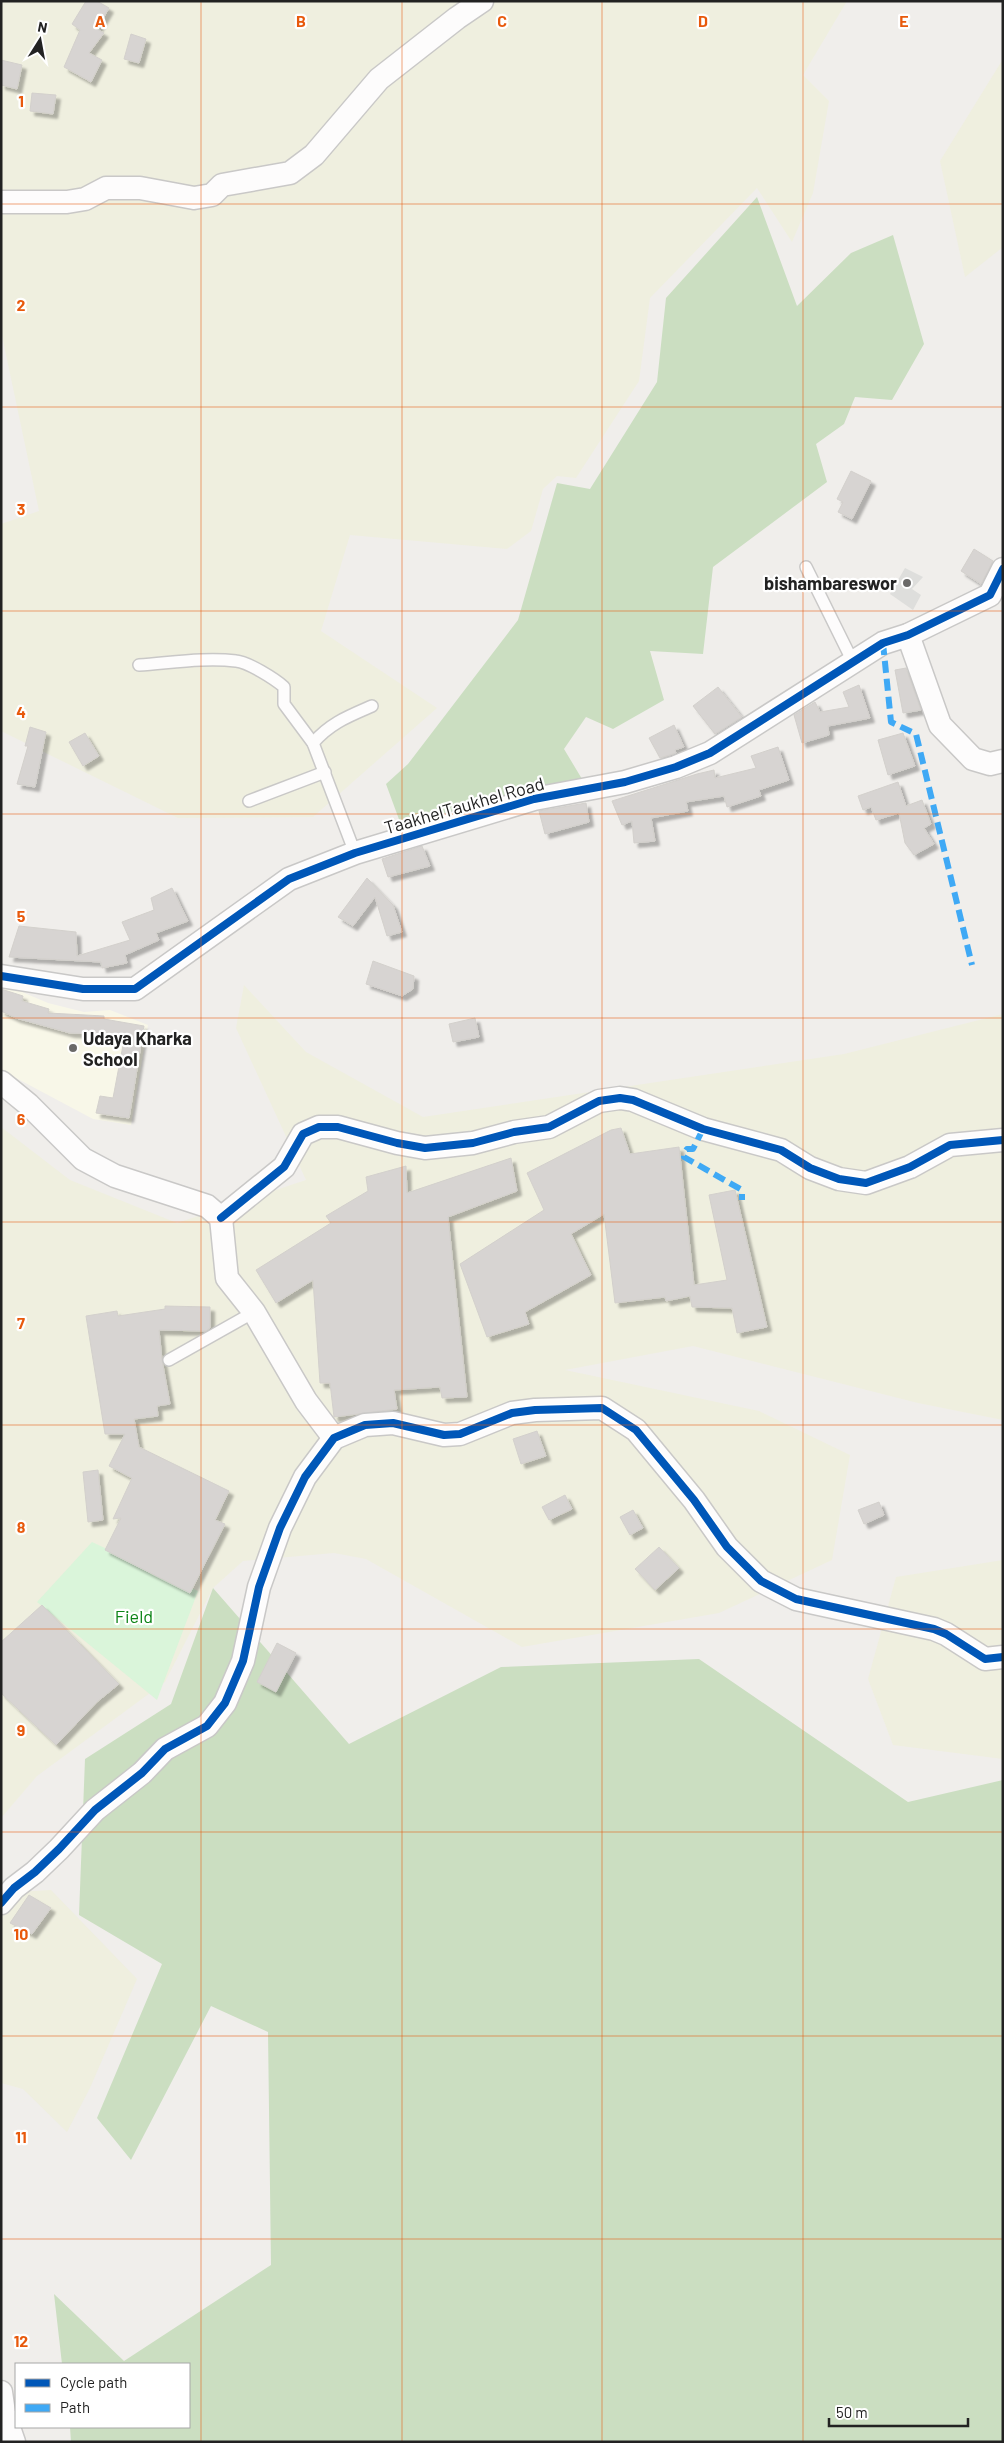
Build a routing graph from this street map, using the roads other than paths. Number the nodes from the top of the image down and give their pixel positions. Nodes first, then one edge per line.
1 (482, 1) edge
2 (1, 202) edge
3 (806, 567) dead end
4 (1003, 569) edge
5 (996, 599) edge
6 (908, 635) junction
7 (853, 662) junction
8 (139, 665) dead end
9 (372, 706) dead end
10 (314, 743) junction
11 (1003, 761) edge
12 (325, 772) junction
13 (249, 801) dead end
14 (355, 853) junction
15 (1, 976) edge
16 (1, 1082) edge
17 (1003, 1140) edge
18 (221, 1218) junction
19 (254, 1312) junction
20 (170, 1360) dead end
21 (334, 1438) junction
22 (1003, 1657) edge
23 (1, 1903) edge
24 (1, 2392) edge
25 (14, 2442) edge

1 - 2 street
3 - 7 lane
4 - 5 street, TaakhelTaukhel Road
5 - 6 street, TaakhelTaukhel Road
6 - 7 street, TaakhelTaukhel Road
6 - 11 street
7 - 14 street, TaakhelTaukhel Road
8 - 10 lane
9 - 10 lane
10 - 12 lane
12 - 13 lane
12 - 14 lane
14 - 15 street, TaakhelTaukhel Road
16 - 18 street
17 - 18 street
18 - 19 street
19 - 20 lane
19 - 21 street
21 - 22 street
21 - 23 street
24 - 25 street

